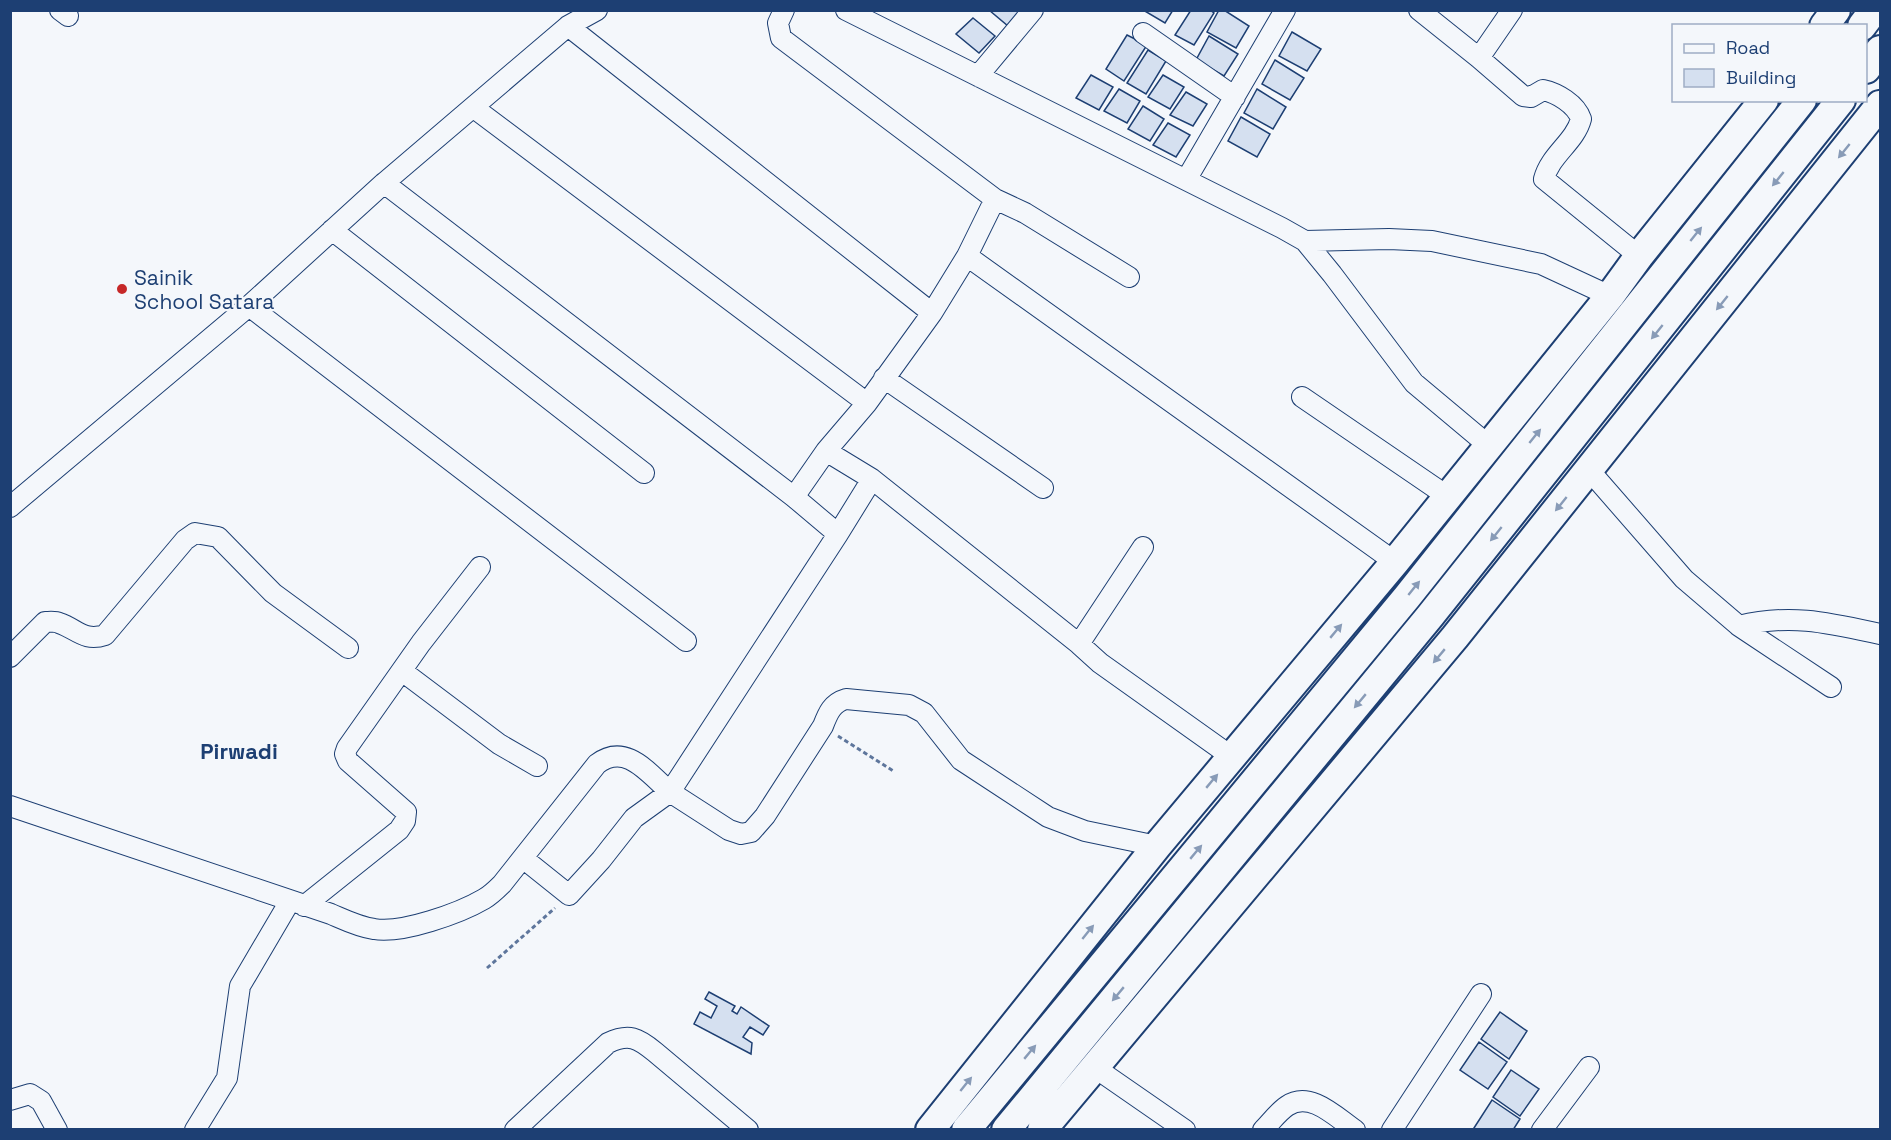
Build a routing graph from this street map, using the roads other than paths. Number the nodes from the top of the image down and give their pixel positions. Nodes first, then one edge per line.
1 (597, 10) edge
2 (784, 10) edge
3 (846, 10) edge
4 (1033, 10) edge
5 (1285, 10) edge
6 (1419, 10) edge
7 (1512, 10) edge
8 (1836, 10) edge
9 (1874, 10) edge
10 (879, 17) edge
11 (1826, 24) edge
12 (1864, 24) edge
13 (568, 26) junction
14 (1143, 33) dead end
15 (1881, 51) edge
16 (1479, 58) junction
17 (1867, 68) edge
18 (978, 76) junction
19 (1235, 97) junction
20 (1762, 102) edge
21 (1800, 102) edge
22 (1839, 102) edge
23 (1881, 105) edge
24 (474, 108) junction
25 (1186, 180) junction
26 (384, 183) junction
27 (996, 199) junction
28 (332, 230) junction
29 (1305, 242) junction
30 (967, 256) junction
31 (1639, 256) junction
32 (1129, 277) dead end
33 (1610, 296) junction
34 (249, 306) junction
35 (932, 313) junction
36 (884, 378) junction
37 (1302, 397) dead end
38 (867, 403) junction
39 (1488, 445) junction
40 (826, 451) junction
41 (1589, 470) junction
42 (644, 473) dead end
43 (872, 479) junction
44 (1043, 488) dead end
45 (1447, 496) junction
46 (794, 497) junction
47 (10, 507) edge
48 (838, 534) junction
49 (1143, 547) dead end
50 (1395, 562) junction
51 (480, 567) dead end
52 (1739, 626) junction
53 (1881, 634) edge
54 (686, 641) dead end
55 (1079, 644) junction
56 (348, 648) dead end
57 (10, 657) edge
58 (402, 671) junction
59 (1831, 687) dead end
60 (1232, 757) junction
61 (537, 766) dead end
62 (670, 792) junction
63 (10, 806) edge
64 (1157, 846) junction
65 (524, 859) junction
66 (297, 903) junction
67 (1481, 993) dead end
68 (1094, 1067) junction
69 (1589, 1067) dead end
70 (10, 1100) edge
71 (57, 1130) edge
72 (195, 1130) edge
73 (515, 1130) edge
74 (748, 1130) edge
75 (930, 1130) edge
76 (966, 1130) edge
77 (1006, 1130) edge
78 (1042, 1130) edge
79 (1185, 1130) edge
80 (1263, 1130) edge
81 (1354, 1130) edge
82 (1392, 1130) edge
83 (1542, 1130) edge

1 - 13 street
2 - 27 street
3 - 10 street
4 - 18 street
5 - 19 street
6 - 16 street
7 - 16 street
8 - 11 highway
9 - 12 highway
10 - 18 street
13 - 24 street
13 - 35 street
14 - 19 street
15 - 17 highway
16 - 31 street
18 - 25 street
19 - 25 street
20 - 31 highway
76 -> 21 highway
22 -> 77 highway
23 -> 41 highway
24 - 26 street
24 - 38 street
25 - 29 street
26 - 28 street
26 - 46 street
27 - 30 street
27 - 32 street
28 - 34 street
28 - 42 street
29 - 33 street
29 - 39 street
30 - 35 street
30 - 50 street
31 - 33 highway
33 - 39 highway
34 - 47 street
34 - 54 street
35 - 36 street
36 - 38 street
36 - 44 street
37 - 45 street
38 - 40 street
39 - 45 highway
40 - 43 street
40 - 46 street
41 - 52 street
41 -> 68 highway
43 - 48 street
43 - 55 street
45 - 50 highway
46 - 48 street
48 - 62 street
49 - 55 street
60 -> 50 highway
51 - 58 street
52 - 53 street
52 - 59 street
55 - 60 street
56 - 57 street
58 - 61 street
58 - 66 street
64 -> 60 highway
62 - 64 street
62 - 65 street
62 - 65 street
63 - 66 street
75 -> 64 highway
65 - 66 street
66 - 72 street
67 - 82 street
68 - 78 highway
68 - 79 street
69 - 83 street
70 - 71 street
73 - 74 street
80 - 81 street

